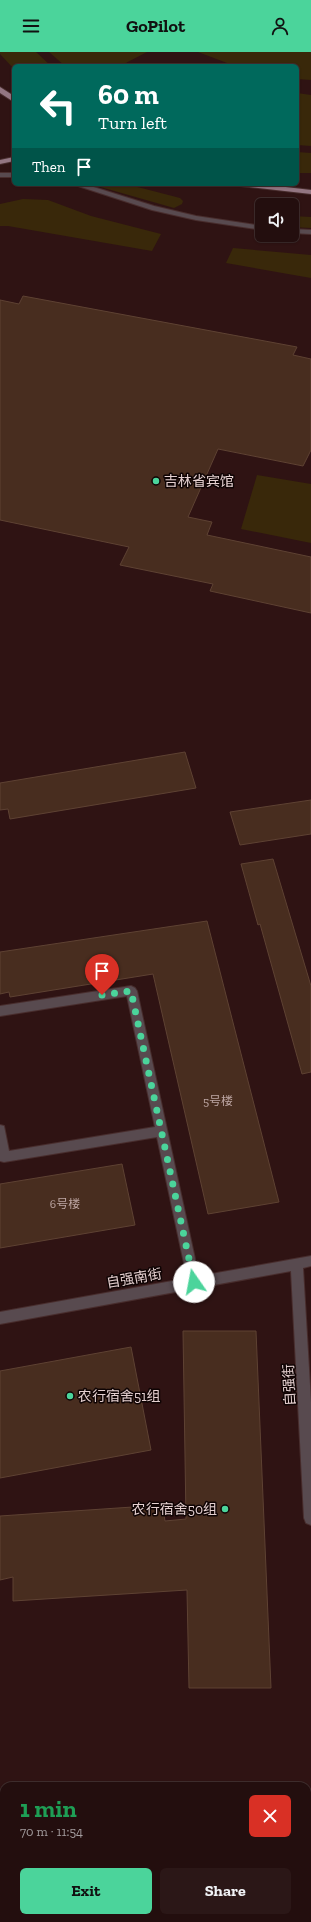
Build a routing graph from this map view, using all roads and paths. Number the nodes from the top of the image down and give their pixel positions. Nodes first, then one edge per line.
1 (0, 89) edge
2 (12, 98) edge
3 (12, 159) edge
4 (0, 162) edge
5 (0, 175) edge
6 (12, 175) edge
7 (82, 186) edge
8 (258, 186) edge
9 (311, 192) edge
10 (255, 227) edge
11 (299, 231) edge
12 (311, 232) edge
13 (0, 1011) edge
14 (0, 1130) edge
15 (162, 1131) junction
16 (311, 1261) edge
17 (298, 1264) junction
18 (194, 1282) junction
19 (0, 1318) edge
20 (311, 1518) edge

1 - 2 main road
3 - 4 main road
5 - 6 street
7 - 10 street
8 - 9 main road
11 - 12 street
13 - 15 street
14 - 15 street
15 - 18 street
16 - 17 street
17 - 18 street, 自强南街
17 - 20 street, 自强街
18 - 19 street, 自强南街

